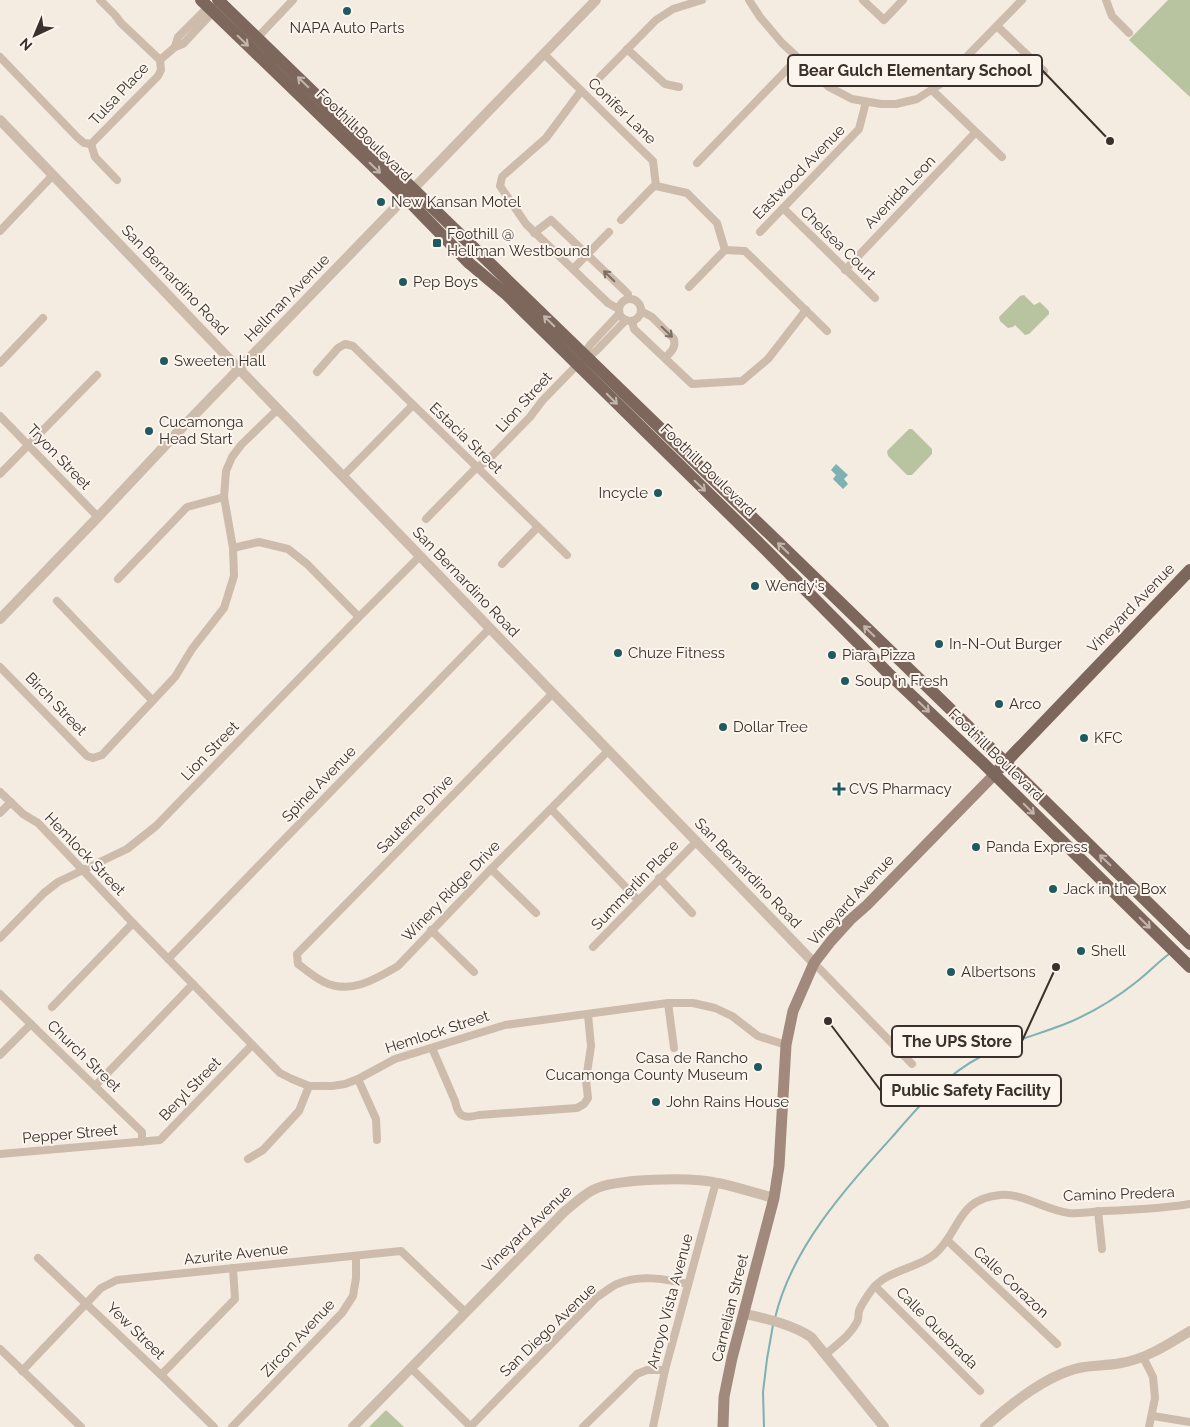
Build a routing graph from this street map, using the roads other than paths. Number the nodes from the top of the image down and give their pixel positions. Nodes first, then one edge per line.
1 (100, 0) edge
2 (293, 0) edge
3 (596, 0) edge
4 (702, 0) edge
5 (749, 0) edge
6 (863, 0) edge
7 (903, 0) edge
8 (1022, 0) edge
9 (1106, 0) edge
10 (210, 5) edge
11 (997, 26) junction
12 (1129, 33) dead end
13 (258, 38) junction
14 (627, 49) junction
15 (544, 54) junction
16 (0, 57) edge
17 (798, 58) junction
18 (160, 60) junction
19 (1044, 71) dead end
20 (600, 77) dead end
21 (679, 87) dead end
22 (581, 90) junction
23 (932, 90) junction
24 (866, 102) junction
25 (0, 120) edge
26 (976, 133) junction
27 (91, 144) junction
28 (1002, 157) dead end
29 (697, 163) dead end
30 (53, 175) junction
31 (118, 180) dead end
32 (656, 186) junction
33 (410, 193) junction
34 (783, 208) junction
35 (621, 220) dead end
36 (0, 231) edge
37 (609, 232) dead end
38 (760, 232) dead end
39 (534, 233) junction
40 (725, 250) junction
41 (587, 254) junction
42 (573, 268) junction
43 (845, 270) junction
44 (689, 286) dead end
45 (875, 298) dead end
46 (628, 299) junction
47 (806, 310) junction
48 (619, 311) junction
49 (641, 311) junction
50 (43, 318) dead end
51 (629, 321) junction
52 (827, 331) dead end
53 (665, 358) junction
54 (583, 359) junction
55 (0, 363) edge
56 (239, 369) junction
57 (317, 372) dead end
58 (97, 374) dead end
59 (413, 405) junction
60 (278, 409) junction
61 (0, 416) edge
62 (29, 446) junction
63 (477, 467) junction
64 (0, 474) edge
65 (343, 476) junction
66 (224, 497) junction
67 (98, 518) junction
68 (426, 519) dead end
69 (538, 526) junction
70 (233, 548) junction
71 (566, 554) dead end
72 (420, 556) junction
73 (502, 564) dead end
74 (1190, 570) edge
75 (118, 579) dead end
76 (57, 601) dead end
77 (359, 617) junction
78 (0, 619) edge
79 (490, 628) junction
80 (0, 667) edge
81 (553, 693) junction
82 (152, 700) junction
83 (608, 751) junction
84 (1005, 762) junction
85 (994, 774) junction
86 (0, 792) edge
87 (11, 802) junction
88 (551, 809) junction
89 (0, 813) edge
90 (696, 842) junction
91 (491, 869) junction
92 (82, 870) junction
93 (659, 878) junction
94 (638, 900) junction
95 (536, 913) dead end
96 (692, 913) dead end
97 (133, 923) junction
98 (431, 930) junction
99 (0, 938) edge
100 (1189, 943) edge
101 (593, 947) dead end
102 (297, 954) joint
103 (168, 958) junction
104 (814, 963) junction
105 (1190, 967) edge
106 (474, 972) dead end
107 (193, 984) junction
108 (0, 994) edge
109 (668, 1003) junction
110 (52, 1007) dead end
111 (588, 1015) junction
112 (31, 1024) junction
113 (252, 1045) junction
114 (786, 1045) junction
115 (432, 1048) junction
116 (674, 1048) dead end
117 (0, 1055) edge
118 (912, 1064) dead end
119 (358, 1079) junction
120 (96, 1086) junction
121 (309, 1086) junction
122 (377, 1140) dead end
123 (142, 1142) junction
124 (0, 1154) edge
125 (248, 1159) dead end
126 (716, 1182) junction
127 (774, 1198) junction
128 (1190, 1204) edge
129 (1098, 1212) junction
130 (947, 1240) junction
131 (1102, 1250) dead end
132 (356, 1256) junction
133 (38, 1258) dead end
134 (233, 1268) junction
135 (688, 1284) junction
136 (875, 1286) junction
137 (87, 1303) junction
138 (465, 1312) junction
139 (744, 1314) junction
140 (1190, 1331) edge
141 (1057, 1344) dead end
142 (0, 1349) edge
143 (825, 1354) junction
144 (1143, 1357) junction
145 (410, 1368) junction
146 (665, 1370) junction
147 (22, 1371) junction
148 (162, 1374) junction
149 (980, 1391) dead end
150 (1153, 1416) junction
151 (1190, 1422) edge
152 (81, 1427) edge
153 (214, 1427) edge
154 (232, 1427) edge
155 (353, 1427) edge
156 (470, 1427) edge
157 (583, 1427) edge
158 (653, 1427) edge
159 (723, 1427) edge
160 (884, 1427) edge
161 (985, 1427) edge
162 (1149, 1427) edge

1 - 18 street
2 - 13 street
3 - 15 street, Hellman Avenue
4 - 14 street
5 - 17 street
6 - 7 street
8 - 11 street
9 - 12 street
10 - 13 main road, Foothill Boulevard
10 - 18 street
10 -> 33 main road, Foothill Boulevard
11 - 19 street
11 - 23 street
33 -> 13 main road, Foothill Boulevard
14 - 20 street
14 - 21 street
15 - 22 street, Conifer Lane
15 - 33 street, Hellman Avenue
16 - 27 street
17 - 24 street
17 - 29 street
18 - 27 street, Tulsa Place
22 - 32 street, Conifer Lane
22 - 39 street
23 - 24 street
23 - 26 street
24 - 34 street, Eastwood Avenue
25 - 30 street, San Bernardino Road
26 - 28 street
26 - 43 street, Avenida Leon
27 - 31 street
30 - 36 street
30 - 56 street, San Bernardino Road
32 - 35 street
32 - 40 street
33 - 54 main road, Foothill Boulevard
33 - 56 street, Hellman Avenue
34 - 38 street, Eastwood Avenue
34 - 43 street, Chelsea Court
37 - 41 street
39 - 41 street
39 - 42 street
40 - 44 street
40 - 47 street
41 - 42 street
46 -> 41 street
42 - 48 street
43 - 45 street, Chelsea Court
46 - 48 street
46 - 49 street
47 - 52 street
47 - 53 street
48 - 51 street
48 - 54 street
49 - 51 street
49 -> 53 street
50 - 55 street
51 - 53 street
51 - 54 street
54 - 63 street, Lion Street
84 -> 54 main road, Foothill Boulevard
54 -> 85 main road, Foothill Boulevard
56 - 60 street, San Bernardino Road
56 - 67 street, Hellman Avenue
57 - 59 street, Estacia Street
58 - 62 street
59 - 63 street, Estacia Street
59 - 65 street
60 - 65 street, San Bernardino Road
60 - 66 street
61 - 62 street, Tryon Street
62 - 64 street
62 - 67 street, Tryon Street
63 - 68 street, Lion Street
63 - 69 street, Estacia Street
65 - 72 street, San Bernardino Road
66 - 70 street
66 - 75 street
67 - 78 street, Hellman Avenue
69 - 71 street, Estacia Street
69 - 73 street
70 - 77 street
70 - 82 street
72 - 77 street, Lion Street
72 - 79 street, San Bernardino Road
74 - 84 main road, Vineyard Avenue
76 - 82 street
77 - 92 street, Lion Street
79 - 81 street, San Bernardino Road
79 - 103 street, Spinel Avenue
80 - 82 street, Birch Street
81 - 83 street, San Bernardino Road
81 - 102 street, Sauterne Drive
83 - 88 street, Winery Ridge Drive
83 - 90 street, San Bernardino Road
84 - 85 main road, Vineyard Avenue
100 -> 84 main road, Foothill Boulevard
85 - 104 main road, Vineyard Avenue
85 -> 105 main road, Foothill Boulevard
86 - 87 street, Hemlock Street
87 - 89 street
87 - 92 street, Hemlock Street
88 - 91 street, Winery Ridge Drive
88 - 94 street
90 - 93 street, Summerlin Place
90 - 104 street, San Bernardino Road
91 - 95 street
91 - 98 street, Winery Ridge Drive
92 - 97 street, Hemlock Street
92 - 99 street, Lion Street
93 - 94 street, Summerlin Place
93 - 96 street
94 - 101 street, Summerlin Place
97 - 103 street, Hemlock Street
97 - 110 street
98 - 102 street, Winery Ridge Drive
98 - 106 street
103 - 107 street, Hemlock Street
104 - 114 main road, Vineyard Avenue
104 - 118 street, San Bernardino Road
107 - 113 street, Hemlock Street
107 - 120 street
108 - 112 street, Church Street
109 - 111 street, Hemlock Street
109 - 114 street, Hemlock Street
109 - 116 street
111 - 115 street, Hemlock Street
111 - 115 street
112 - 117 street
112 - 120 street, Church Street
113 - 121 street, Hemlock Street
113 - 123 street, Beryl Street
114 - 127 main road, Vineyard Avenue
115 - 119 street, Hemlock Street
119 - 121 street, Hemlock Street
119 - 122 street
120 - 123 street, Church Street
121 - 125 street
123 - 124 street, Pepper Street
126 - 127 street, Vineyard Avenue
126 - 135 street, Arroyo Vista Avenue
126 - 138 street, Vineyard Avenue
127 - 139 main road, Carnelian Street
128 - 129 street, Camino Predera
129 - 130 street, Camino Predera
129 - 131 street
130 - 136 street, Camino Predera
130 - 141 street, Calle Corazon
132 - 134 street, Azurite Avenue
132 - 138 street, Azurite Avenue
132 - 154 street, Zircon Avenue
133 - 137 street, Yew Street
134 - 137 street, Azurite Avenue
134 - 148 street
135 - 146 street, Arroyo Vista Avenue
135 - 156 street, San Diego Avenue
136 - 143 street, Camino Predera
136 - 149 street, Calle Quebrada
137 - 147 street, Azurite Avenue
137 - 148 street, Yew Street
138 - 145 street, Vineyard Avenue
139 - 143 street
139 - 159 main road, Carnelian Street
140 - 144 street
142 - 147 street
143 - 160 street
144 - 150 street
144 - 161 street
145 - 155 street, Vineyard Avenue
145 - 156 street
146 - 157 street
146 - 158 street, Arroyo Vista Avenue
147 - 152 street
148 - 153 street, Yew Street
150 - 151 street
150 - 162 street

